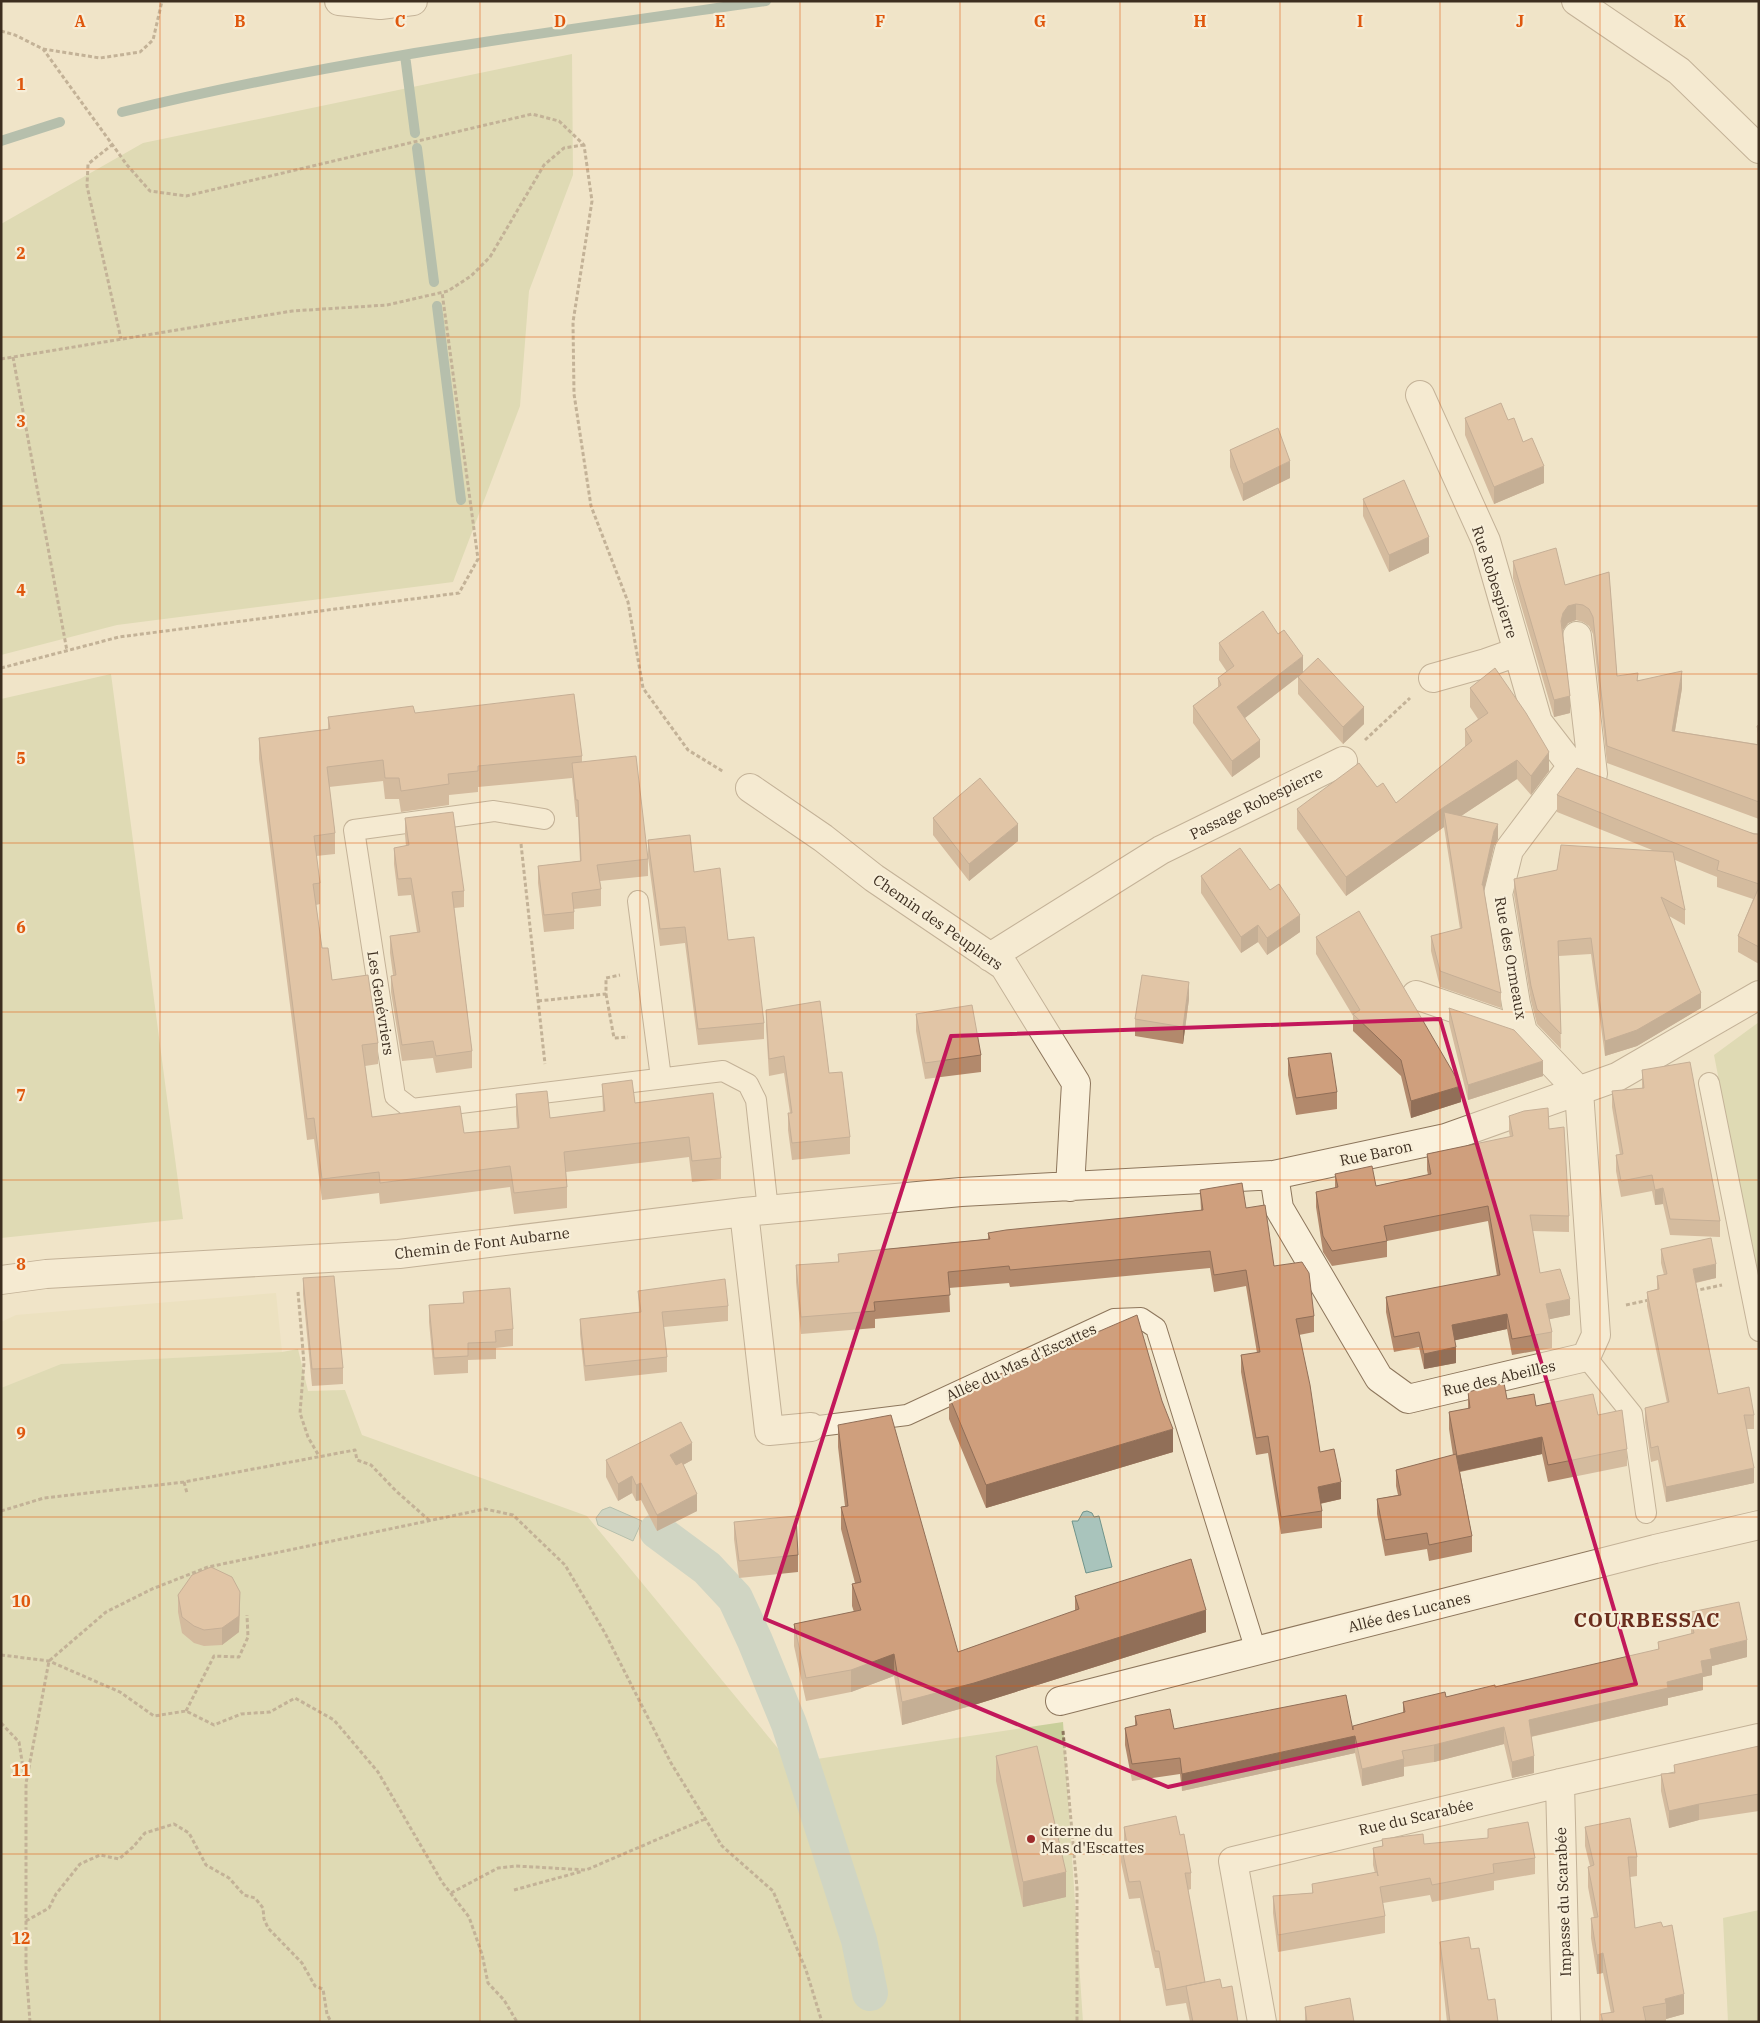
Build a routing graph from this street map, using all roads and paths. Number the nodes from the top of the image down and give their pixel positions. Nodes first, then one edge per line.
1 (162, 1) edge
2 (339, 1) edge
3 (413, 1) edge
4 (1576, 1) edge
5 (1, 31) edge
6 (42, 49) junction
7 (113, 144) junction
8 (584, 145) junction
9 (1759, 149) edge
10 (442, 292) junction
11 (121, 339) junction
12 (13, 357) junction
13 (1, 359) edge
14 (1420, 395) dead end
15 (1577, 636) dead end
16 (66, 651) junction
17 (1517, 652) junction
18 (1, 668) edge
19 (1433, 678) joint
20 (1342, 761) joint
21 (1582, 770) junction
22 (1619, 784) edge
23 (750, 788) joint
24 (518, 815) junction
25 (544, 818) dead end
26 (638, 901) dead end
27 (990, 957) junction
28 (622, 974) dead end
29 (606, 994) junction
30 (1759, 994) edge
31 (1416, 995) dead end
32 (538, 1001) junction
33 (1523, 1032) junction
34 (656, 1034) junction
35 (662, 1078) junction
36 (1709, 1084) dead end
37 (1579, 1091) junction
38 (548, 1092) junction
39 (1274, 1176) junction
40 (1070, 1187) junction
41 (960, 1192) joint
42 (756, 1211) junction
43 (1, 1280) edge
44 (297, 1289) dead end
45 (1759, 1331) edge
46 (1586, 1357) junction
47 (811, 1427) joint
48 (319, 1456) junction
49 (184, 1482) junction
50 (187, 1493) dead end
51 (1, 1511) edge
52 (1646, 1513) dead end
53 (430, 1521) junction
54 (1759, 1525) edge
55 (247, 1615) dead end
56 (1256, 1651) junction
57 (1, 1654) edge
58 (49, 1661) junction
59 (1060, 1701) joint
60 (186, 1712) junction
61 (1, 1723) edge
62 (1759, 1738) edge
63 (1560, 1782) junction
64 (26, 1783) junction
65 (706, 1819) junction
66 (586, 1870) junction
67 (514, 1890) dead end
68 (450, 1893) junction
69 (26, 1921) junction
70 (30, 2022) edge
71 (331, 2022) edge
72 (517, 2022) edge
73 (822, 2022) edge
74 (1077, 2022) edge
75 (1262, 2022) edge
76 (1566, 2022) edge

1 - 6 path
2 - 3 street
4 - 9 street
5 - 6 path
6 - 7 path
7 - 8 path
7 - 11 path
8 - 10 path
8 - 23 path
10 - 11 path
10 - 16 path
11 - 12 path
12 - 13 path
12 - 16 path
14 - 17 street, Rue Robespierre
15 - 21 street
16 - 18 path
17 - 19 street
17 - 21 street, Rue Robespierre
19 - 20 path
20 - 27 street, Passage Robespierre
21 - 22 street
21 - 33 street, Rue des Ormeaux
23 - 27 street, Chemin des Peupliers
24 - 25 lane, Les Genévriers
24 - 32 path
24 - 38 lane, Les Genévriers
26 - 34 lane
27 - 40 street, Chemin des Peupliers
28 - 29 path
29 - 32 path
29 - 34 path
30 - 37 street, Rue Baron
31 - 33 street
32 - 38 path
33 - 37 street, Rue des Ormeaux
34 - 35 lane
35 - 38 lane, Les Genévriers
35 - 42 lane, Les Genévriers
36 - 45 lane
37 - 39 street, Rue Baron
37 - 46 street
39 - 40 street, Rue Baron
39 - 46 street, Rue des Abeilles
40 - 41 street, Rue Baron
41 - 42 street, Chemin de Font Aubarne
42 - 43 street, Chemin de Font Aubarne
42 - 47 street, Allée du Mas d'Escattes
44 - 48 path
46 - 52 lane
47 - 56 lane, Allée du Mas d'Escattes
48 - 49 path
48 - 53 path
49 - 50 path
49 - 51 path
53 - 58 path
53 - 65 path
54 - 56 street, Allée des Lucanes
55 - 60 path
56 - 59 street, Allée des Lucanes
57 - 58 path
58 - 60 path
58 - 64 path
59 - 74 path
60 - 68 path
61 - 64 path
62 - 63 street, Rue du Scarabée
63 - 75 street, Rue du Scarabée
63 - 76 street, Impasse du Scarabée
64 - 69 path
65 - 66 path
65 - 73 path
66 - 67 path
66 - 68 path
68 - 72 path
69 - 70 path
69 - 71 path

